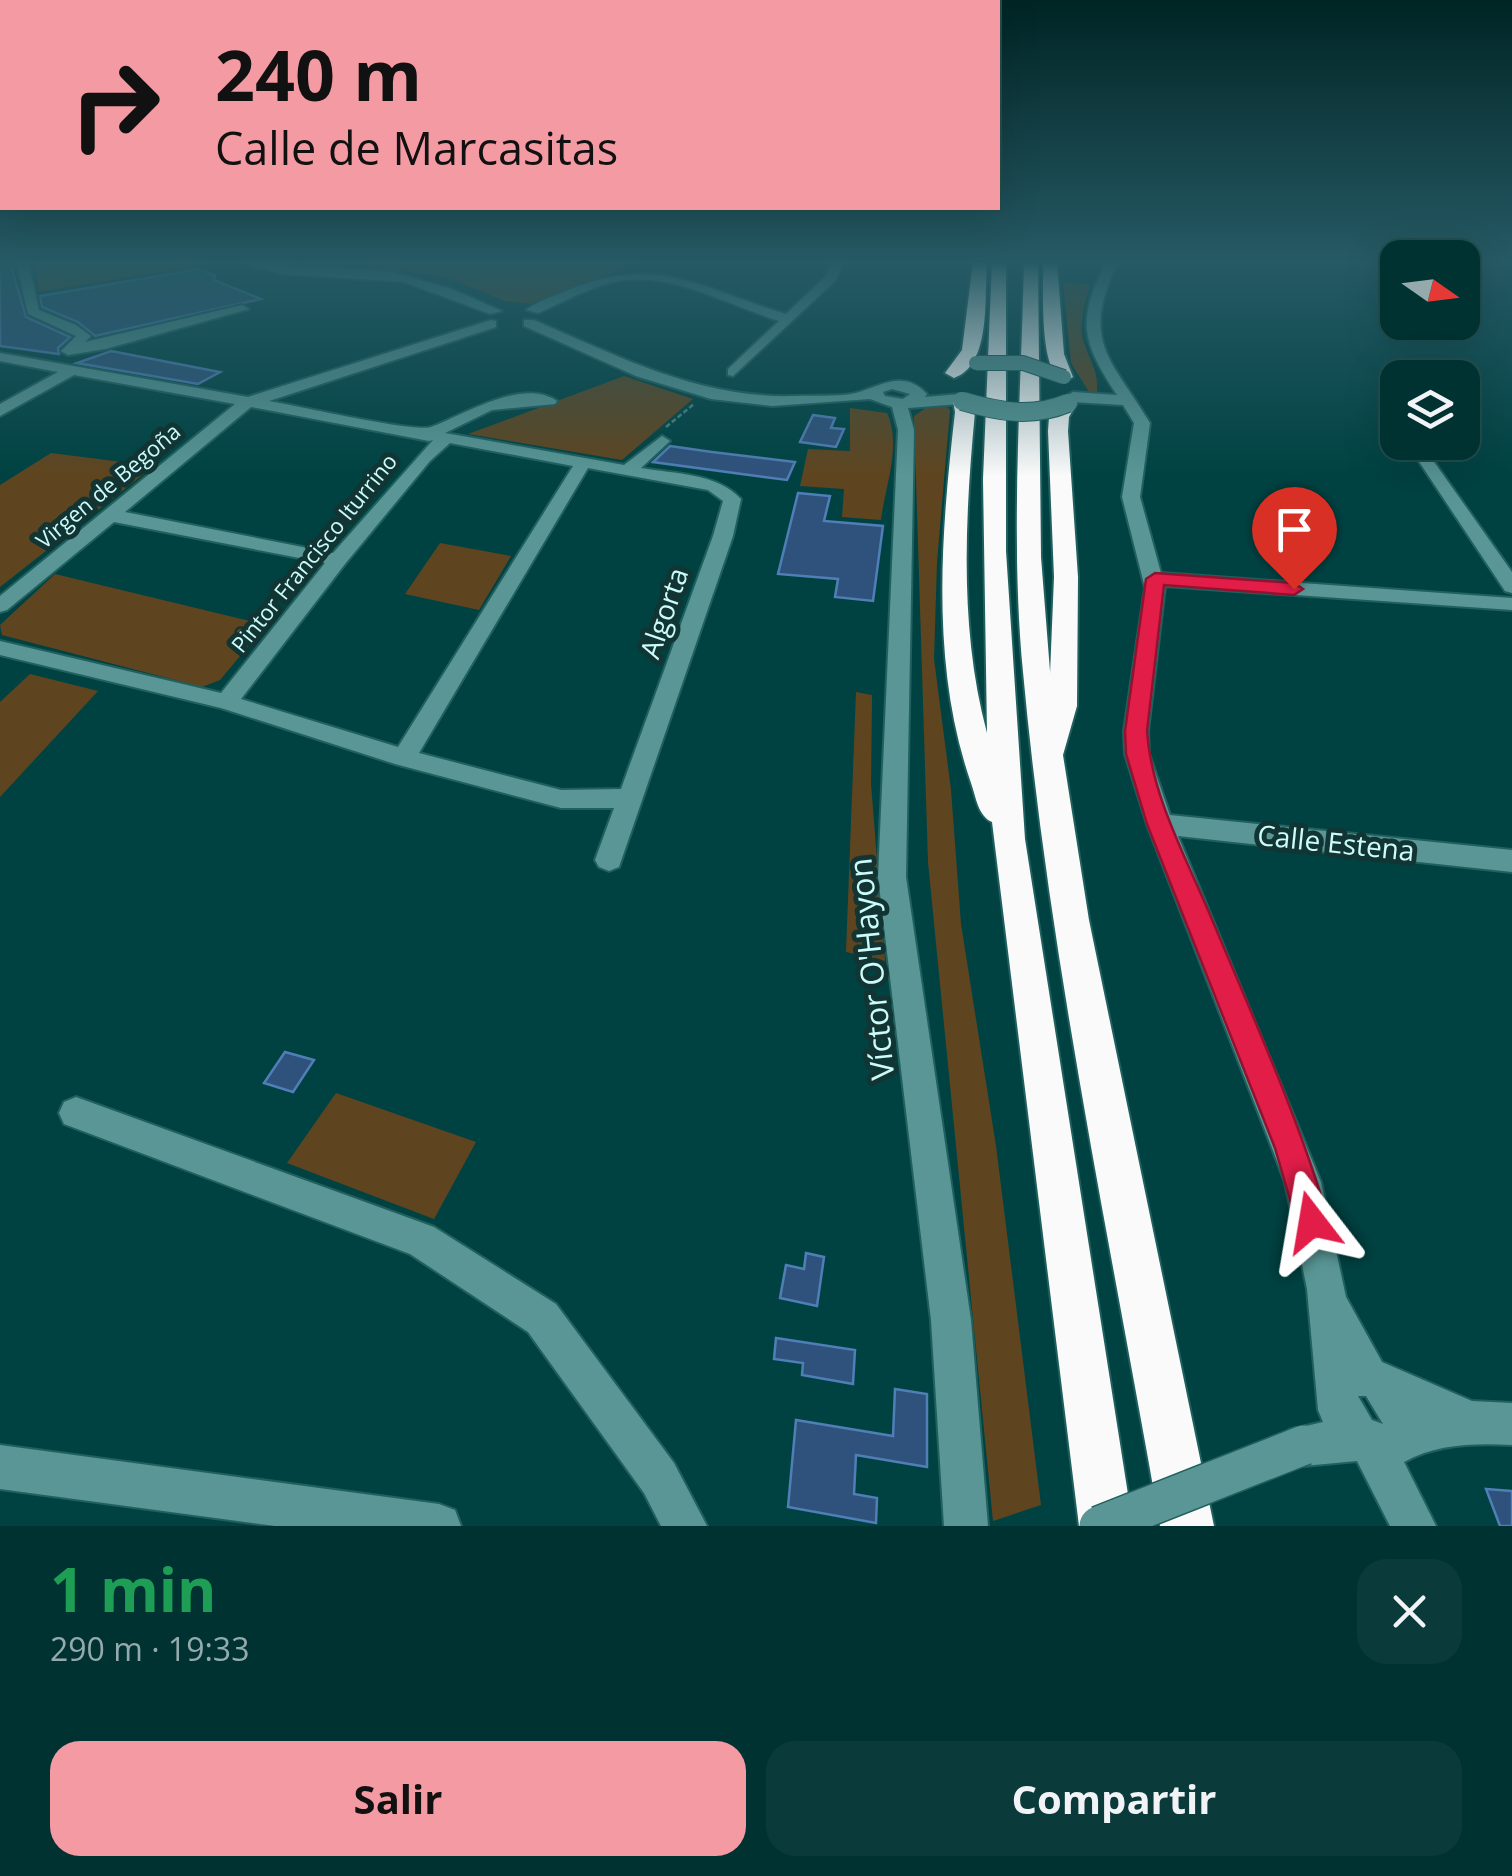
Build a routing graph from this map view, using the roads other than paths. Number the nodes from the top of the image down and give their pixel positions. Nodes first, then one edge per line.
1 (82, 333) edge
2 (149, 333) edge
3 (461, 333) edge
4 (551, 333) edge
5 (773, 333) edge
6 (974, 333) edge
7 (997, 333) edge
8 (1031, 333) edge
9 (1053, 333) edge
10 (1094, 333) edge
11 (74, 347) junction
12 (0, 357) edge
13 (41, 364) junction
14 (72, 370) junction
15 (733, 372) dead end
16 (1064, 377) junction
17 (956, 390) junction
18 (899, 398) junction
19 (1071, 400) junction
20 (1124, 400) junction
21 (549, 401) dead end
22 (246, 402) junction
23 (0, 411) edge
24 (438, 437) junction
25 (662, 441) dead end
26 (1423, 460) edge
27 (583, 463) junction
28 (622, 470) junction
29 (109, 515) junction
30 (338, 560) junction
31 (1155, 579) junction
32 (1512, 587) edge
33 (1512, 604) edge
34 (0, 606) edge
35 (0, 648) edge
36 (226, 702) junction
37 (404, 758) junction
38 (1048, 762) junction
39 (631, 798) junction
40 (1160, 824) junction
41 (1009, 839) junction
42 (609, 860) dead end
43 (1512, 861) edge
44 (76, 1113) dead end
45 (1356, 1385) junction
46 (1491, 1423) edge
47 (1383, 1440) junction
48 (1304, 1445) junction
49 (0, 1467) edge
50 (439, 1526) edge
51 (685, 1526) edge
52 (966, 1526) edge
53 (1102, 1526) edge
54 (1188, 1526) edge
55 (1417, 1526) edge

1 - 11 street
2 - 11 street
3 - 22 street
4 - 18 street
5 - 15 street
6 - 17 highway
7 - 41 highway
8 - 38 highway
9 - 16 highway
10 - 20 street
11 - 13 street
12 - 13 street
13 - 14 street
14 - 22 street
14 - 23 street
16 - 17 street, bridge
16 - 19 street
17 - 18 street
17 - 19 street, bridge
17 - 41 highway
18 - 52 street, Víctor O'Hayon
19 - 20 street
19 - 38 highway
20 - 31 street
21 - 24 street, Pintor Francisco Iturrino
22 - 24 street
22 - 29 street, Virgen de Begoña
24 - 27 street
24 - 30 street, Pintor Francisco Iturrino
25 - 28 street
26 - 32 street
27 - 28 street
27 - 37 street
28 - 39 street, Algorta
29 - 30 street
29 - 34 street, Virgen de Begoña
30 - 36 street, Pintor Francisco Iturrino
31 - 33 street
31 - 40 street
35 - 36 street
36 - 37 street
37 - 39 street
38 - 54 highway
39 - 42 street, Algorta
40 - 43 street, Calle Estena
40 - 45 street
41 - 53 highway
44 - 51 street
45 - 46 street
45 - 47 street
45 - 48 street
46 - 47 street
47 - 48 street
47 - 55 street
48 - 53 street, bridge
49 - 50 street

